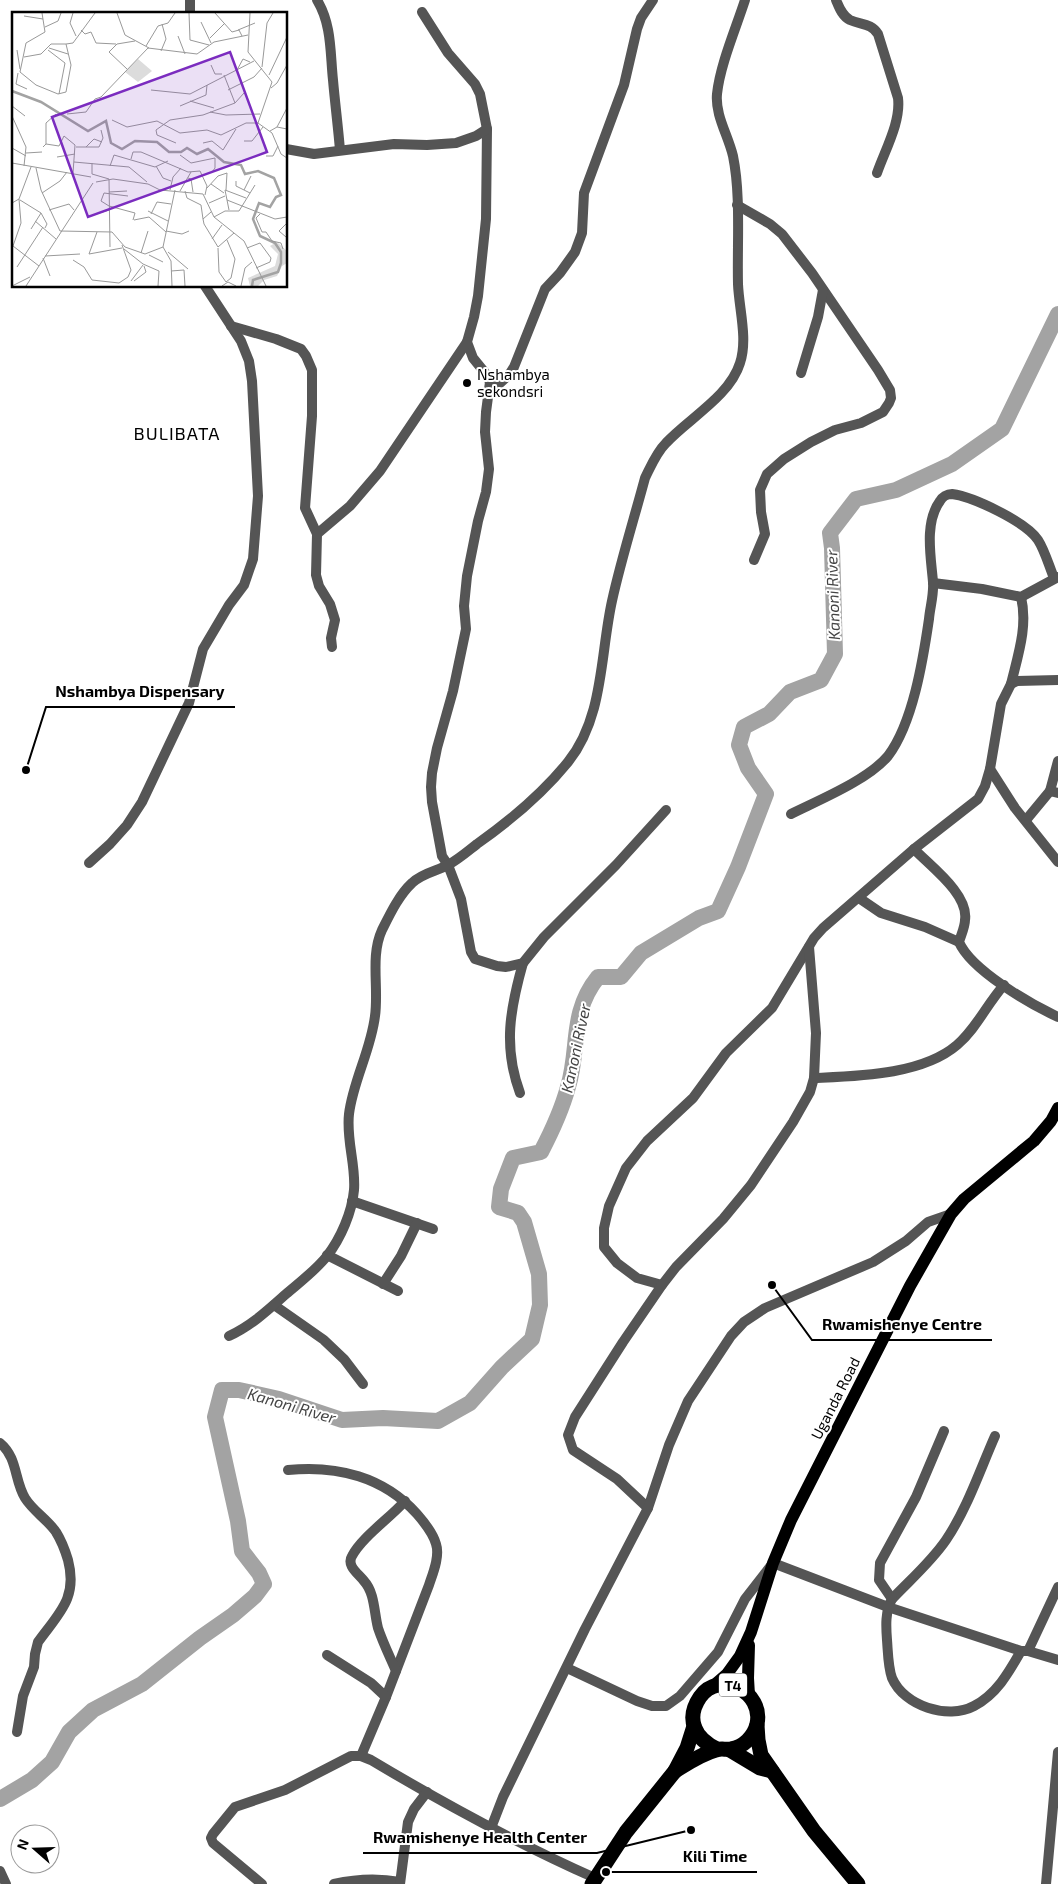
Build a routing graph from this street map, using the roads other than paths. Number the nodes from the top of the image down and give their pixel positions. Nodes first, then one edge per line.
1 (317, 0) edge
2 (653, 0) edge
3 (746, 0) edge
4 (836, 0) edge
5 (422, 12) dead end
6 (486, 128) junction
7 (288, 149) edge
8 (340, 150) junction
9 (877, 173) dead end
10 (737, 205) junction
11 (206, 288) edge
12 (823, 290) junction
13 (230, 326) junction
14 (467, 342) junction
15 (801, 373) dead end
16 (490, 392) junction
17 (316, 534) junction
18 (754, 560) dead end
19 (1056, 577) edge
20 (933, 584) junction
21 (1021, 597) junction
22 (332, 647) dead end
23 (1058, 680) edge
24 (1011, 684) junction
25 (1058, 761) edge
26 (990, 769) junction
27 (1054, 792) edge
28 (666, 810) dead end
29 (791, 814) dead end
30 (1026, 820) junction
31 (914, 849) junction
32 (1058, 862) edge
33 (89, 863) dead end
34 (448, 865) junction
35 (859, 898) junction
36 (959, 942) junction
37 (809, 946) junction
38 (523, 964) junction
39 (1004, 986) junction
40 (1058, 1017) edge
41 (814, 1078) junction
42 (520, 1093) dead end
43 (1058, 1108) edge
44 (352, 1202) junction
45 (950, 1214) junction
46 (416, 1224) junction
47 (433, 1229) dead end
48 (327, 1256) junction
49 (383, 1284) junction
50 (662, 1285) junction
51 (398, 1291) dead end
52 (274, 1305) junction
53 (229, 1336) dead end
54 (363, 1384) dead end
55 (944, 1431) dead end
56 (995, 1436) dead end
57 (0, 1443) edge
58 (288, 1470) dead end
59 (405, 1501) junction
60 (648, 1508) junction
61 (773, 1563) junction
62 (1058, 1587) edge
63 (890, 1603) junction
64 (751, 1632) junction
65 (1024, 1651) junction
66 (327, 1655) dead end
67 (1058, 1660) edge
68 (567, 1668) junction
69 (396, 1671) junction
70 (712, 1687) junction
71 (749, 1695) junction
72 (386, 1697) junction
73 (757, 1725) junction
74 (694, 1726) junction
75 (17, 1732) dead end
76 (724, 1749) junction
77 (1058, 1752) edge
78 (361, 1756) junction
79 (675, 1771) junction
80 (773, 1772) junction
81 (427, 1792) junction
82 (491, 1828) junction
83 (0, 1871) edge
84 (594, 1881) edge
85 (400, 1883) edge
86 (6, 1884) edge
87 (262, 1884) edge
88 (334, 1884) edge
89 (858, 1884) edge
90 (1046, 1884) edge

1 - 8 street
2 - 16 street
3 - 10 street
4 - 9 street
5 - 6 street
6 - 8 street
6 - 14 street
7 - 8 street
10 - 12 street
10 - 34 street
11 - 13 street
12 - 15 street
12 - 18 street
13 - 17 street
13 - 33 street
14 - 16 street
14 - 17 street
16 - 34 street
17 - 22 street
19 - 20 street
19 - 21 street
20 - 21 street
20 - 29 street
21 - 24 street
23 - 24 street
24 - 26 street
25 - 27 street
26 - 30 street
26 - 31 street
27 - 30 street
28 - 38 street
30 - 32 street
31 - 35 street
31 - 36 street
34 - 38 street
34 - 44 street
35 - 36 street
35 - 37 street
36 - 39 street
37 - 41 street
37 - 50 street
38 - 42 street
39 - 40 street
39 - 41 street
41 - 50 street
43 - 45 main road, Uganda Road
44 - 46 street
44 - 48 street
45 - 60 street
45 - 61 main road, Uganda Road
46 - 47 street
46 - 49 street
48 - 49 street
48 - 52 street
49 - 51 street
50 - 60 street
52 - 53 street
52 - 54 street
55 - 63 street
56 - 63 street
57 - 75 street
58 - 59 street
59 - 69 street
59 - 69 street
60 - 68 street
61 - 63 street
61 - 64 main road, Uganda Road
61 - 68 street
62 - 65 street
63 - 65 street
63 - 65 street
64 - 70 main road, Uganda Road
64 - 71 main road, Uganda Road
65 - 67 street
66 - 72 street
68 - 82 street
69 - 72 street
70 - 71 highway, T4
70 - 74 highway, T4
71 - 73 highway, T4
72 - 78 street
73 - 76 highway, T4
73 - 80 highway, T4
74 - 76 highway
74 - 79 highway, T4
76 - 79 highway, T4
76 - 80 highway
77 - 90 street
78 - 81 street
78 - 87 street
79 - 84 highway, T4
80 - 89 highway, T4
81 - 82 street
81 - 85 street
82 - 84 street
83 - 86 street
85 - 88 street

